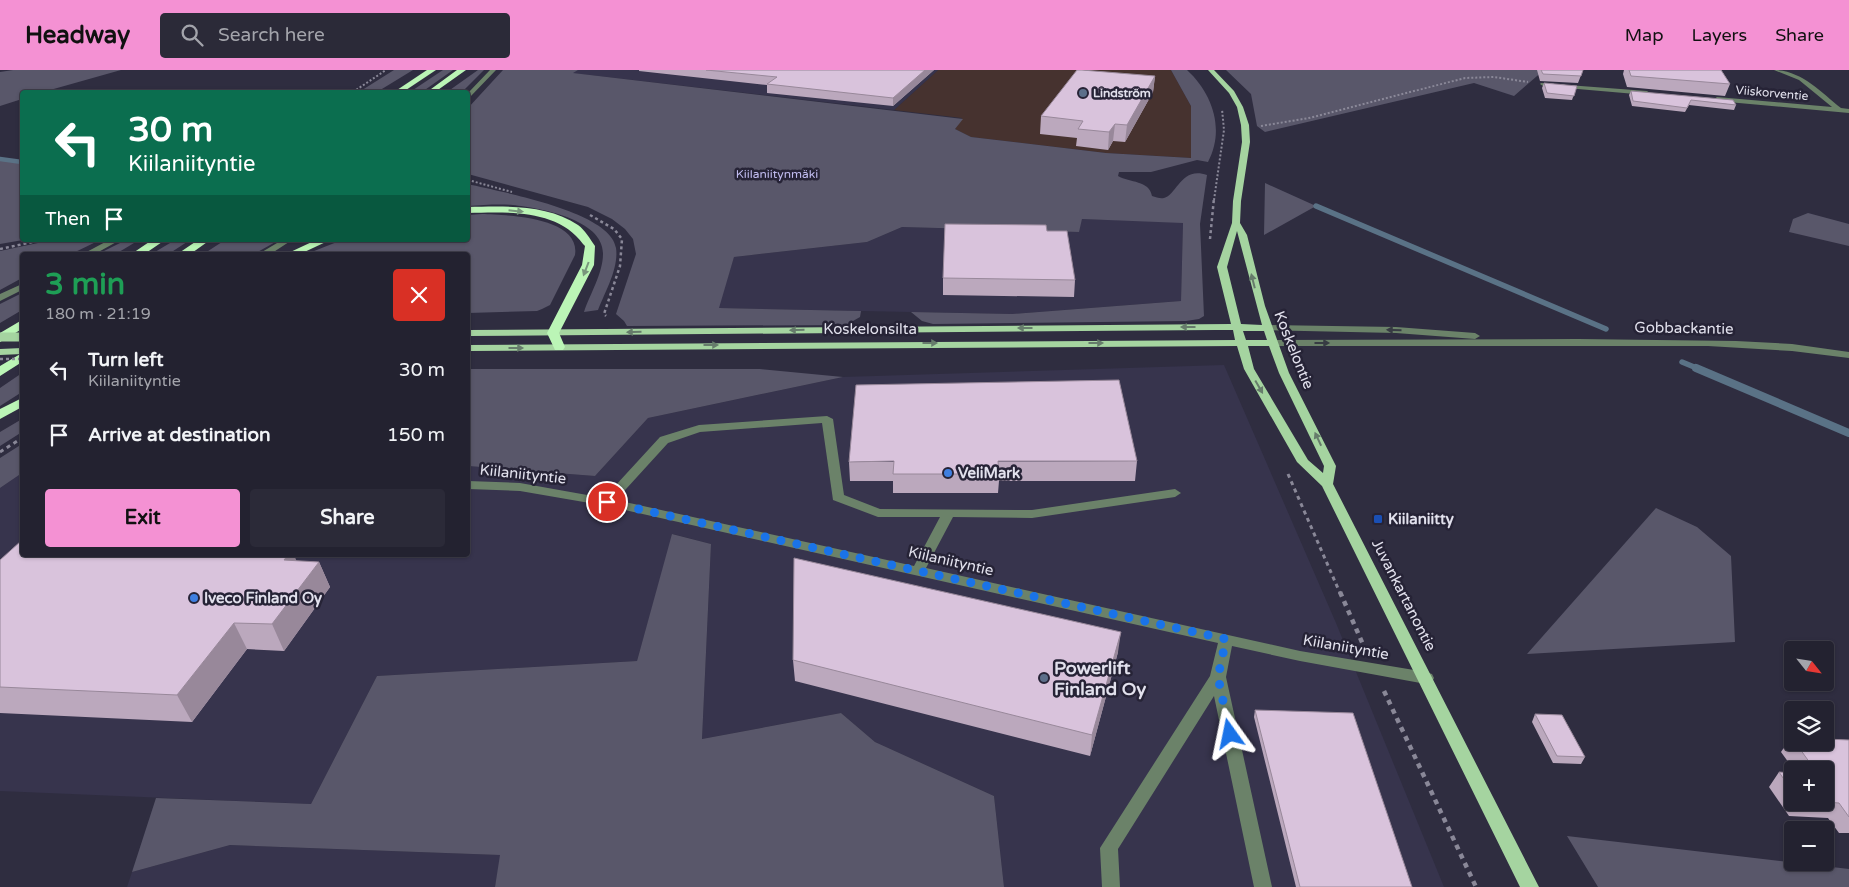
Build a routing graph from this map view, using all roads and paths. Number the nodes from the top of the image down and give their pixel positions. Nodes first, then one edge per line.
1 (386, 70) edge
2 (432, 70) edge
3 (462, 70) edge
4 (493, 70) edge
5 (1211, 70) edge
6 (1777, 70) edge
7 (1543, 84) joint
8 (356, 90) edge
9 (401, 90) edge
10 (434, 90) edge
11 (1652, 93) edge
12 (470, 94) edge
13 (1711, 99) edge
14 (1840, 110) junction
15 (1849, 111) edge
16 (1849, 118) edge
17 (1245, 125) junction
18 (470, 210) edge
19 (1236, 223) junction
20 (33, 242) edge
21 (112, 242) edge
22 (157, 242) edge
23 (202, 242) edge
24 (285, 242) edge
25 (320, 242) edge
26 (0, 249) edge
27 (92, 252) edge
28 (140, 252) edge
29 (186, 252) edge
30 (267, 252) edge
31 (295, 252) edge
32 (20, 287) edge
33 (0, 298) edge
34 (20, 325) edge
35 (1237, 327) junction
36 (1268, 328) junction
37 (553, 333) junction
38 (470, 334) edge
39 (20, 336) edge
40 (0, 337) edge
41 (1517, 341) junction
42 (1241, 343) junction
43 (1273, 343) junction
44 (470, 348) edge
45 (559, 348) junction
46 (20, 351) edge
47 (0, 352) edge
48 (1849, 356) edge
49 (20, 358) edge
50 (0, 359) edge
51 (20, 359) edge
52 (0, 372) edge
53 (20, 403) edge
54 (0, 415) edge
55 (20, 439) edge
56 (0, 452) edge
57 (1327, 484) junction
58 (470, 485) edge
59 (1175, 492) dead end
60 (607, 502) junction
61 (949, 513) junction
62 (918, 570) junction
63 (1226, 639) junction
64 (1218, 677) junction
65 (1426, 678) junction
66 (1112, 887) edge
67 (1264, 887) edge
68 (1530, 887) edge

1 - 8 path
2 - 9 highway
3 - 10 highway
4 - 12 street
5 - 17 main road, Koskelontie
6 - 14 street
7 - 11 street
7 - 17 path
13 - 14 street, Viiskorventie
14 - 15 street, Viiskorventie
14 - 16 street
17 - 19 main road, Koskelontie
18 -> 37 highway
19 - 35 main road, Koskelontie
36 -> 19 main road, Koskelontie
20 - 26 path
21 - 27 street
22 - 28 highway
23 - 29 highway
24 - 30 street
25 - 31 highway
32 - 33 street
34 - 40 highway
35 - 36 main road, Koskelonsilta
35 -> 37 main road, Koskelonsilta
35 - 42 main road, Juvankartanontie
41 -> 36 street, Gobbackantie
36 - 43 main road, Koskelontie
37 - 38 main road, Koskelonsilta
37 - 45 highway
39 - 40 main road, bridge
43 -> 41 street, Gobbackantie
41 - 48 street, Gobbackantie
42 - 43 main road, Koskelonsilta
45 -> 42 main road, Koskelonsilta
42 -> 57 main road, Juvankartanontie
57 -> 43 main road, Koskelontie
44 -> 45 main road, Koskelonsilta
46 - 47 main road
49 - 50 path, bridge
51 - 52 highway
53 - 54 highway
55 - 56 path
57 - 65 main road, Juvankartanontie
58 - 60 street, Kiilaniityntie
59 - 61 street
60 - 61 street
60 - 62 street, Kiilaniityntie
61 - 62 street
62 - 63 street, Kiilaniityntie
63 - 64 street
63 - 65 street, Kiilaniityntie
64 - 66 street
64 - 67 street
65 - 68 main road, Juvankartanontie

